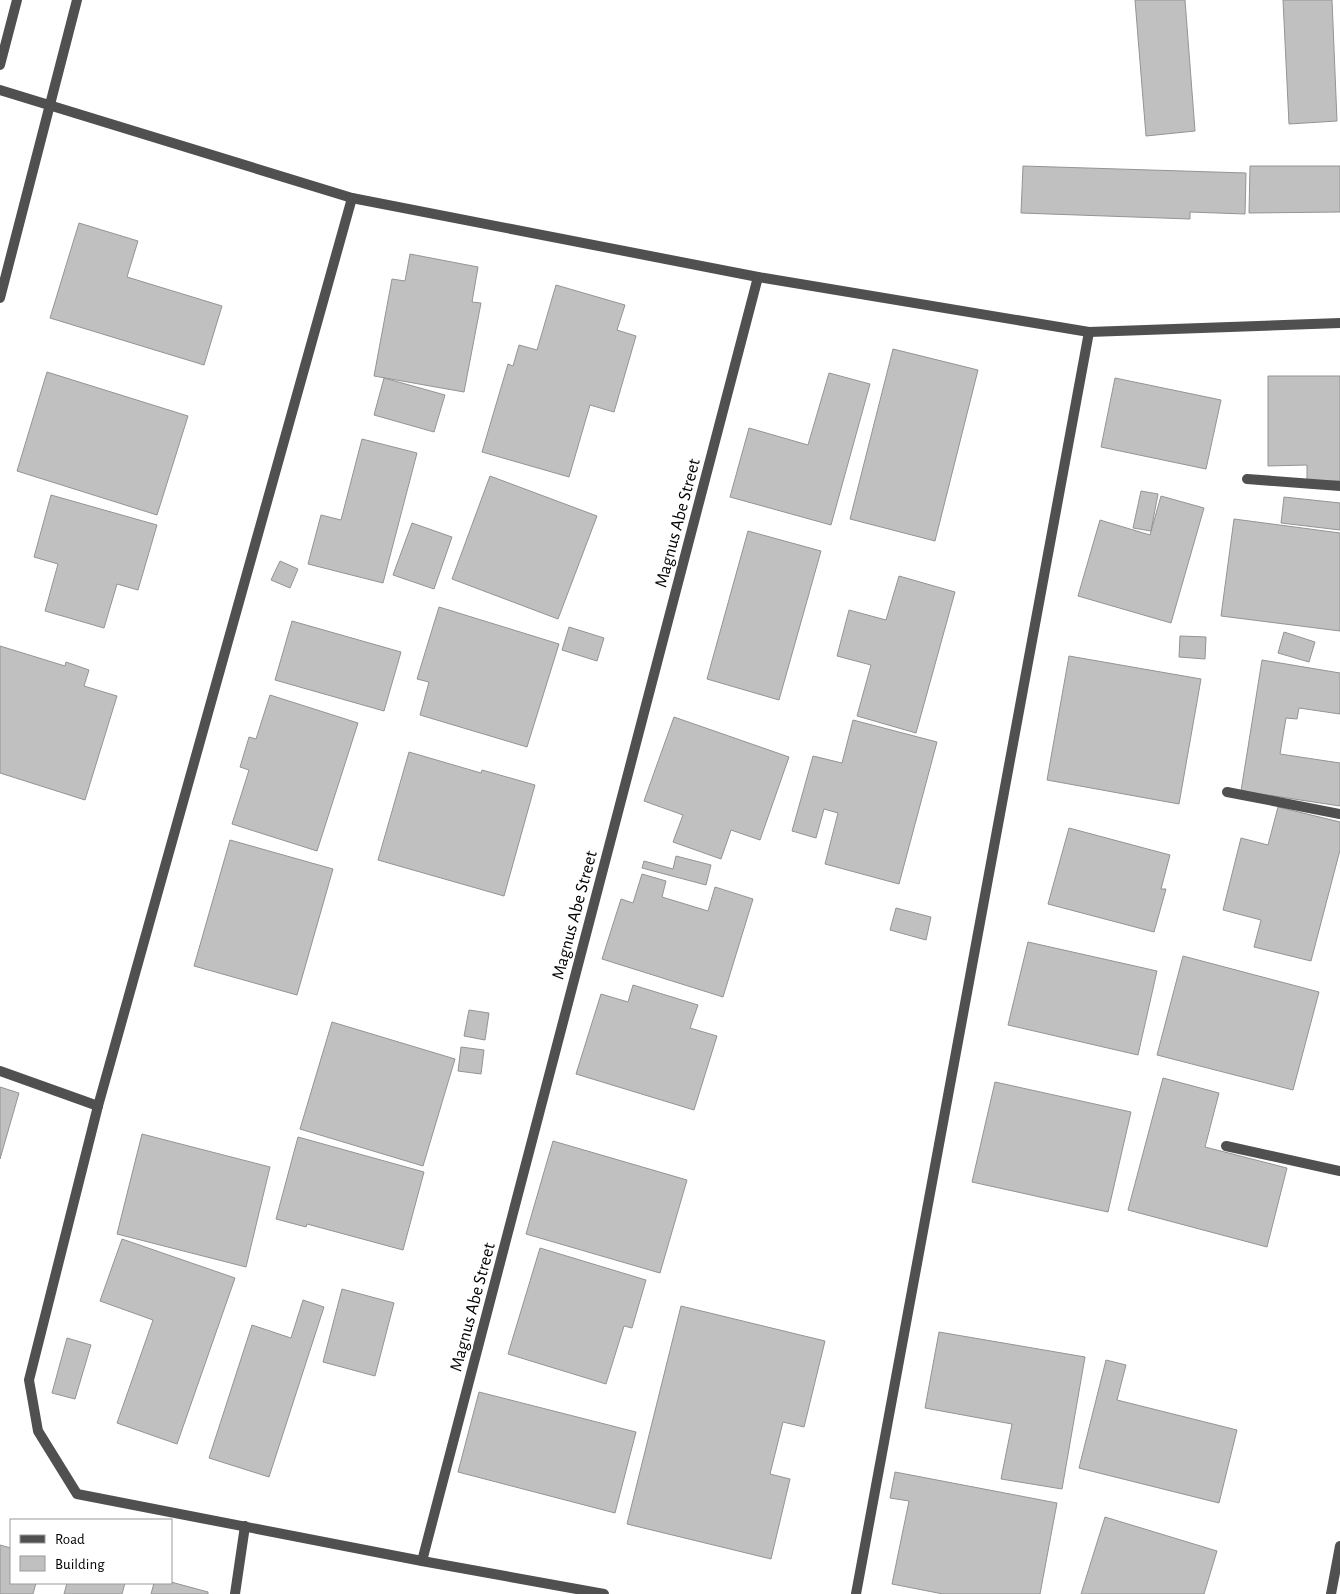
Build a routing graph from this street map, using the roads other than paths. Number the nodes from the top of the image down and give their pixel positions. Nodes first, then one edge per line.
1 (16, 0) edge
2 (77, 0) edge
3 (0, 65) edge
4 (0, 90) edge
5 (50, 106) junction
6 (352, 198) junction
7 (758, 277) junction
8 (0, 298) edge
9 (1340, 323) edge
10 (1089, 332) junction
11 (1247, 479) dead end
12 (1340, 486) edge
13 (1227, 792) dead end
14 (1340, 814) edge
15 (0, 1071) edge
16 (98, 1106) junction
17 (1226, 1146) dead end
18 (1340, 1171) edge
19 (245, 1526) junction
20 (1340, 1546) edge
21 (422, 1561) junction
22 (587, 1592) edge
23 (236, 1594) edge
24 (604, 1594) edge
25 (856, 1594) edge
26 (1331, 1594) edge

1 - 3 street
2 - 5 street
4 - 5 street
5 - 6 street
5 - 8 street
6 - 7 street
6 - 16 street
7 - 10 street
7 - 21 street, Magnus Abe Street
9 - 10 street
10 - 25 street
11 - 12 street
13 - 14 street
15 - 16 street
16 - 19 street
17 - 18 street
19 - 21 street
19 - 23 street
20 - 26 street
21 - 22 street
22 - 24 street

